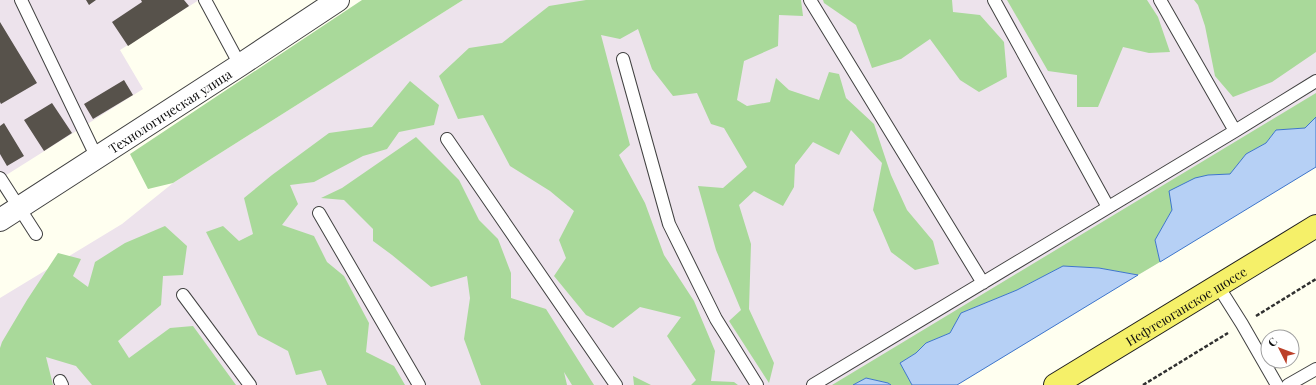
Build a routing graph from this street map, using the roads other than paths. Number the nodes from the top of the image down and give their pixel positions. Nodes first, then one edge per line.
1 (21, 0) edge
2 (205, 0) edge
3 (338, 0) edge
4 (810, 0) edge
5 (994, 0) edge
6 (1160, 0) edge
7 (623, 59) dead end
8 (240, 65) junction
9 (1316, 81) edge
10 (1235, 131) junction
11 (447, 139) dead end
12 (96, 158) junction
13 (0, 178) edge
14 (1108, 207) junction
15 (19, 208) junction
16 (319, 213) dead end
17 (0, 220) edge
18 (1316, 226) edge
19 (36, 234) dead end
20 (983, 283) junction
21 (1218, 286) junction
22 (183, 296) dead end
23 (1316, 370) edge
24 (250, 385) edge
25 (419, 385) edge
26 (616, 385) edge
27 (757, 385) edge
28 (813, 385) edge
29 (1054, 385) edge
30 (1277, 385) edge
31 (1288, 385) edge

1 - 12 lane
2 - 8 lane
3 - 8 street, Технологическая улица
4 - 20 lane
5 - 14 lane
6 - 10 lane
7 - 27 lane
8 - 12 street, Технологическая улица
9 - 10 lane
10 - 14 lane
11 - 26 lane
12 - 15 street, Технологическая улица
13 - 15 lane
14 - 20 lane
15 - 17 street, Технологическая улица
15 - 19 lane
16 - 25 lane
18 - 21 main road, Нефтеюганское шоссе
20 - 28 lane
21 - 29 main road, Нефтеюганское шоссе
21 - 30 lane
22 - 24 lane
23 - 31 lane

